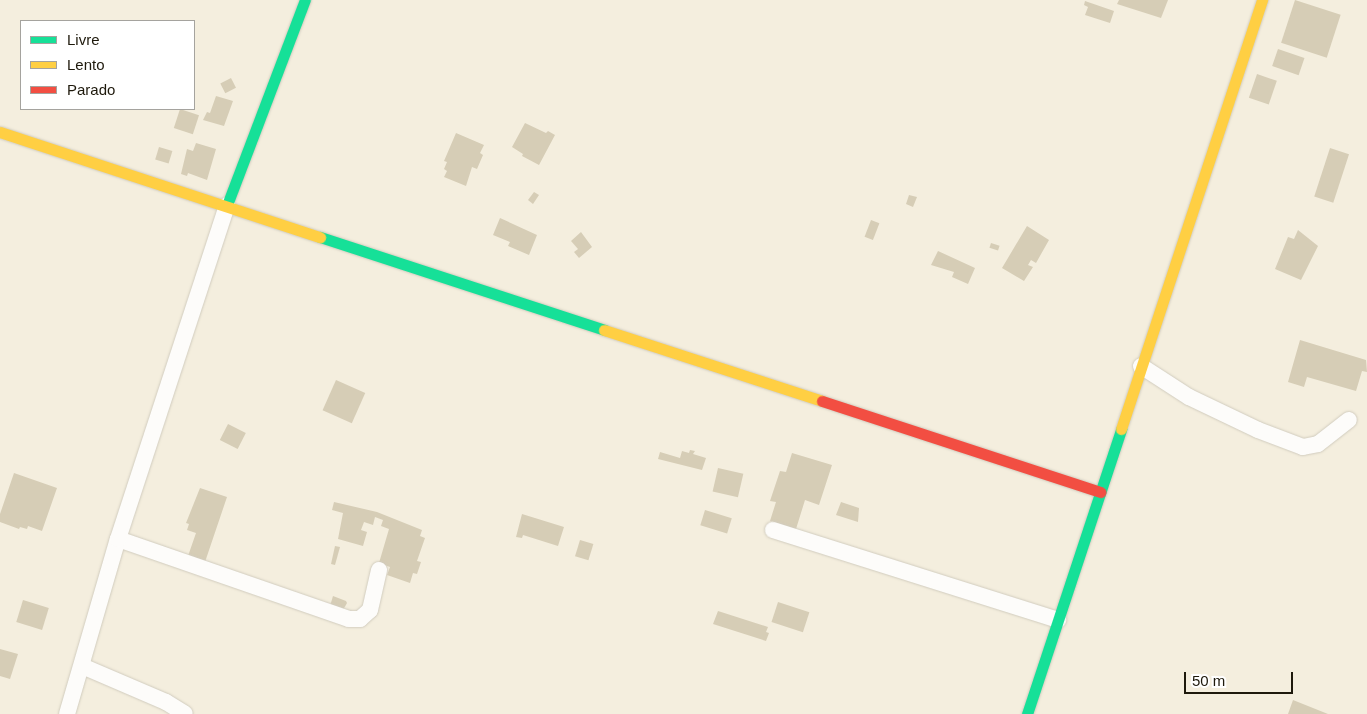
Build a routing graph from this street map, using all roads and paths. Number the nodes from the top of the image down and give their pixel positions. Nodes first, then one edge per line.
1 (305, 0) edge
2 (1262, 0) edge
3 (0, 132) edge
4 (227, 205) junction
5 (1141, 366) junction
6 (1349, 420) dead end
7 (1100, 492) junction
8 (773, 530) dead end
9 (118, 539) junction
10 (379, 570) dead end
11 (1058, 620) junction
12 (82, 666) junction
13 (67, 714) edge
14 (185, 714) edge
15 (1027, 714) edge

1 - 4 street
2 - 5 street
3 - 4 street
4 - 7 street
4 - 9 street
5 - 6 street
5 - 7 street
7 - 11 street
8 - 11 street
9 - 10 street
9 - 12 street
11 - 15 street
12 - 13 street
12 - 14 street

